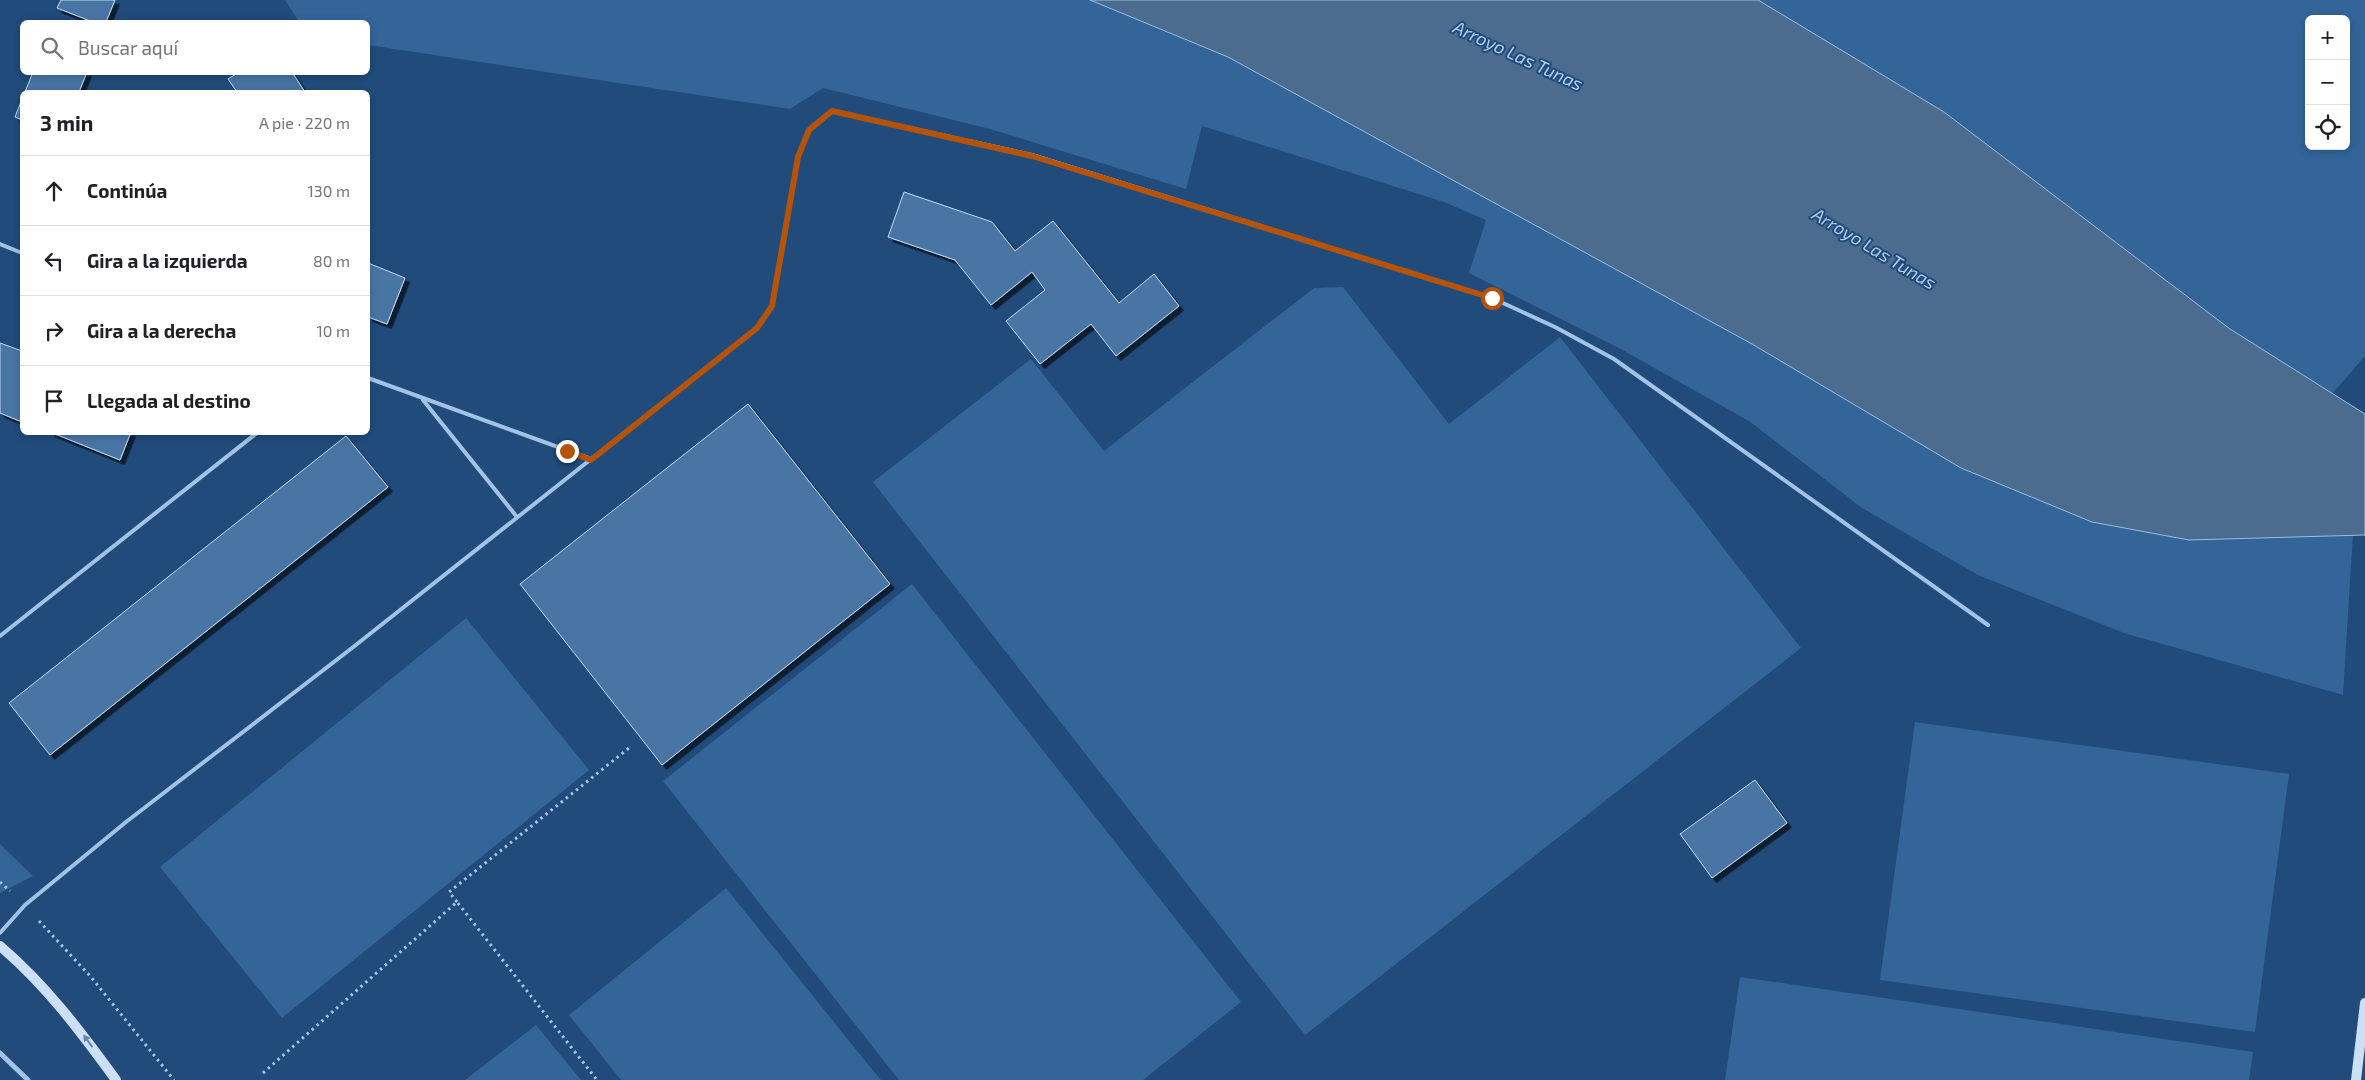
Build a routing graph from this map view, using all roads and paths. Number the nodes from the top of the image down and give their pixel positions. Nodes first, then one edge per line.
1 (0, 244) edge
2 (20, 252) edge
3 (370, 379) edge
4 (421, 398) junction
5 (254, 435) edge
6 (591, 460) junction
7 (517, 517) junction
8 (1988, 625) dead end
9 (0, 636) edge
10 (629, 748) dead end
11 (0, 882) edge
12 (457, 902) junction
13 (25, 905) junction
14 (0, 933) edge
15 (0, 946) edge
16 (2365, 1003) edge
17 (0, 1052) edge
18 (263, 1073) dead end
19 (28, 1080) edge
20 (116, 1080) edge
21 (174, 1080) edge
22 (597, 1080) edge
23 (2356, 1080) edge

1 - 2 lane
3 - 4 lane
4 - 6 lane
4 - 7 lane
5 - 9 lane
6 - 7 lane
6 - 8 lane
7 - 13 lane
10 - 12 path
11 - 13 path
12 - 18 path
12 - 22 path
13 - 14 lane
13 - 21 path
20 -> 15 street
16 - 23 street
17 - 19 street

